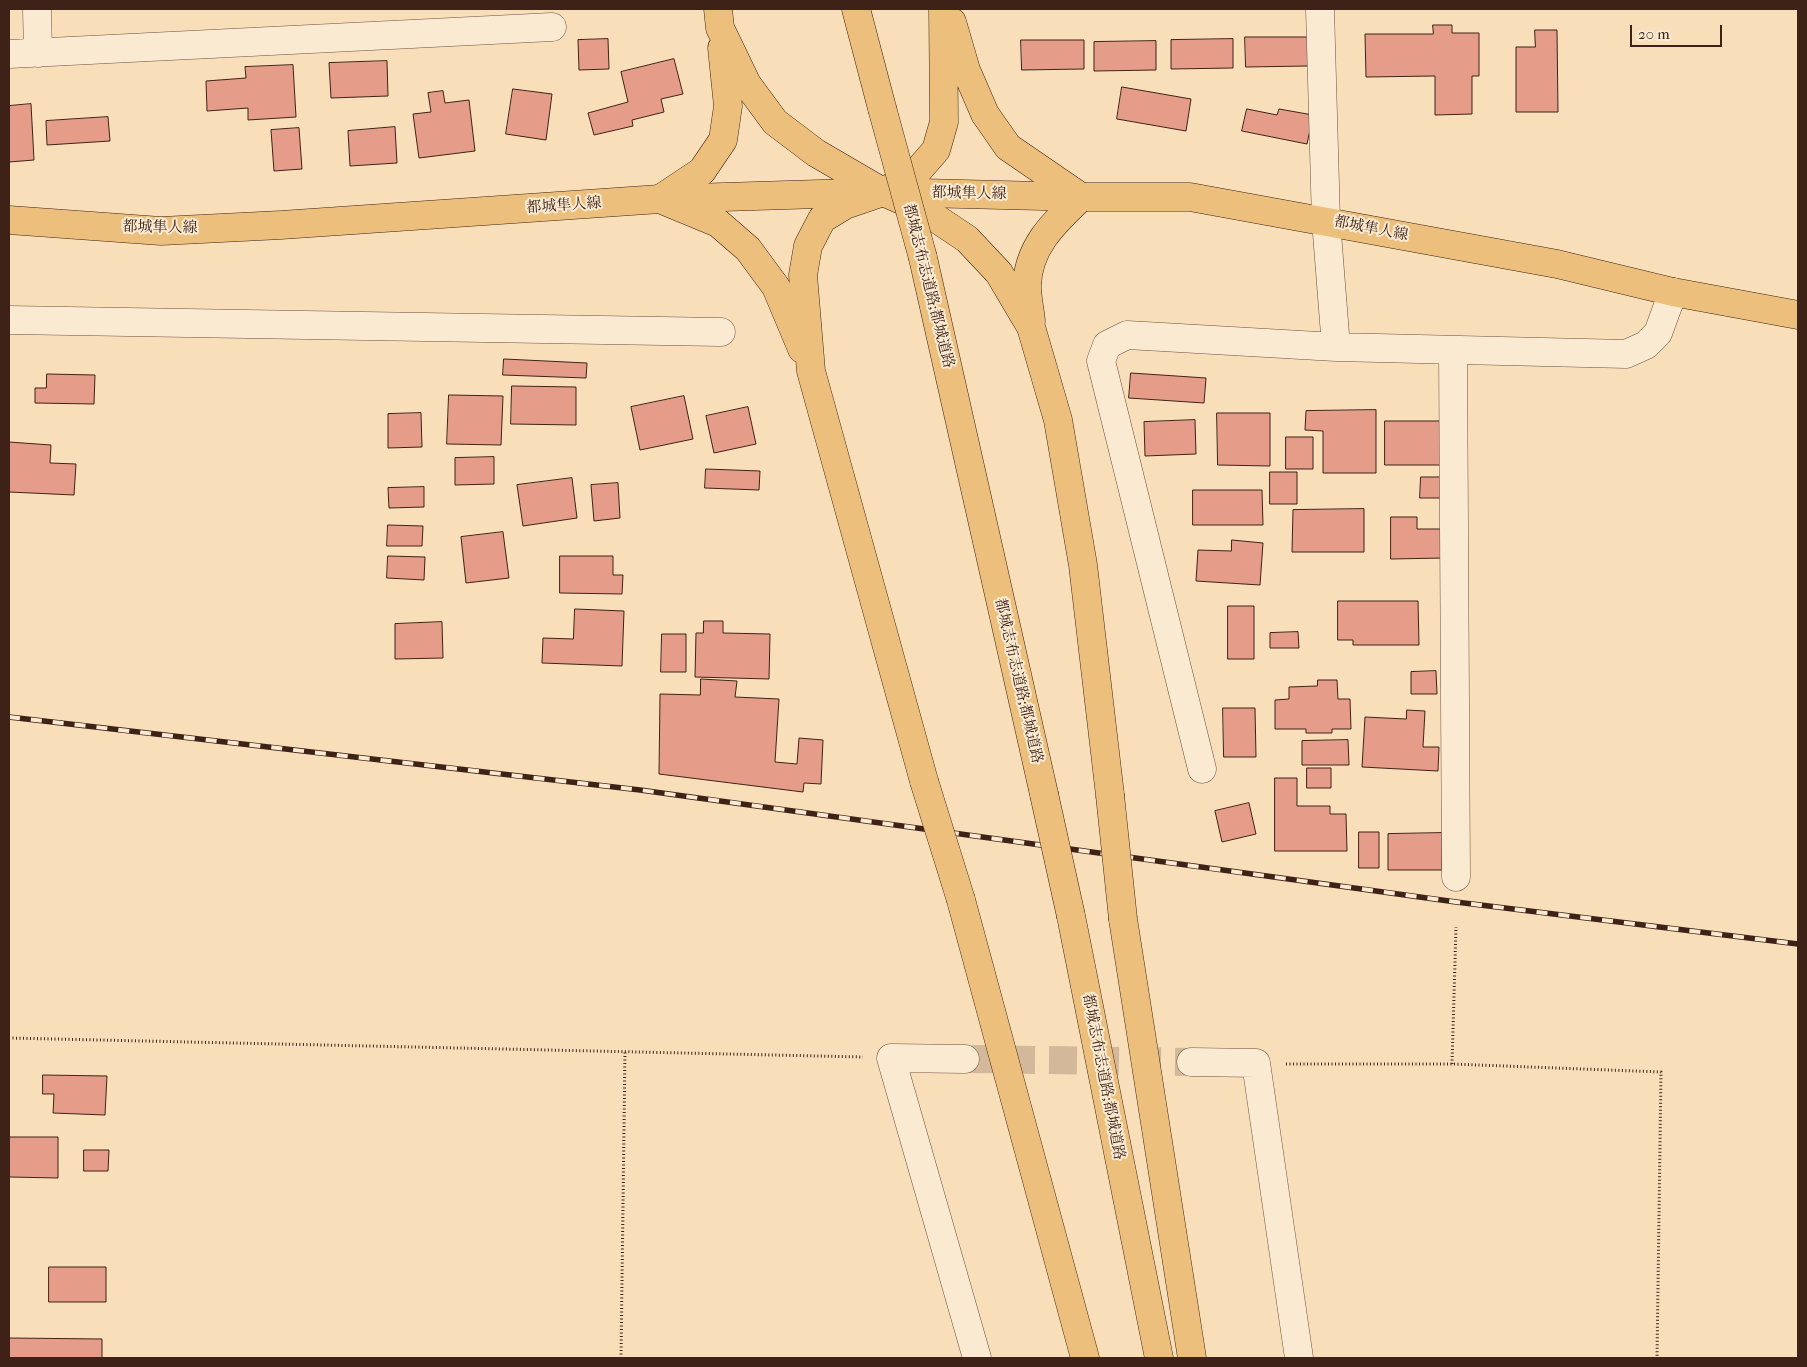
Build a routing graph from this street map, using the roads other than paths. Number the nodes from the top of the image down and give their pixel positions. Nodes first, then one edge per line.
1 (37, 9) edge
2 (856, 9) edge
3 (943, 9) edge
4 (947, 9) edge
5 (1320, 9) edge
6 (719, 19) edge
7 (552, 27) dead end
8 (38, 53) junction
9 (9, 54) edge
10 (883, 192) junction
11 (1081, 197) junction
12 (660, 199) junction
13 (9, 220) edge
14 (1326, 221) junction
15 (1673, 292) junction
16 (1798, 315) edge
17 (9, 320) edge
18 (1031, 328) junction
19 (721, 332) dead end
20 (1336, 347) junction
21 (1453, 350) junction
22 (811, 372) junction
23 (1202, 769) dead end
24 (1456, 878) dead end
25 (965, 1059) tunnel mouth
26 (1191, 1062) tunnel mouth
27 (977, 1358) edge
28 (1085, 1358) edge
29 (1159, 1358) edge
30 (1192, 1358) edge
31 (1299, 1358) edge

1 - 8 street
2 - 29 main road, 都城志布志道路;都城道路, bridge
3 - 10 main road
4 - 11 main road
5 - 14 street
6 - 10 main road
6 - 12 main road
7 - 8 street
8 - 9 street
10 - 11 main road, 都城隼人線
10 - 12 main road, 都城隼人線
10 - 18 main road
10 - 22 main road
11 - 14 main road, 都城隼人線
11 - 18 main road
12 - 13 main road, 都城隼人線
12 - 22 main road
14 - 15 main road, 都城隼人線
14 - 20 street
15 - 16 main road, 都城隼人線
15 - 21 street
17 - 19 street
18 - 30 main road, bridge
20 - 21 street
20 - 23 street
21 - 24 street
22 - 28 main road, bridge
25 - 27 street
26 - 31 street

